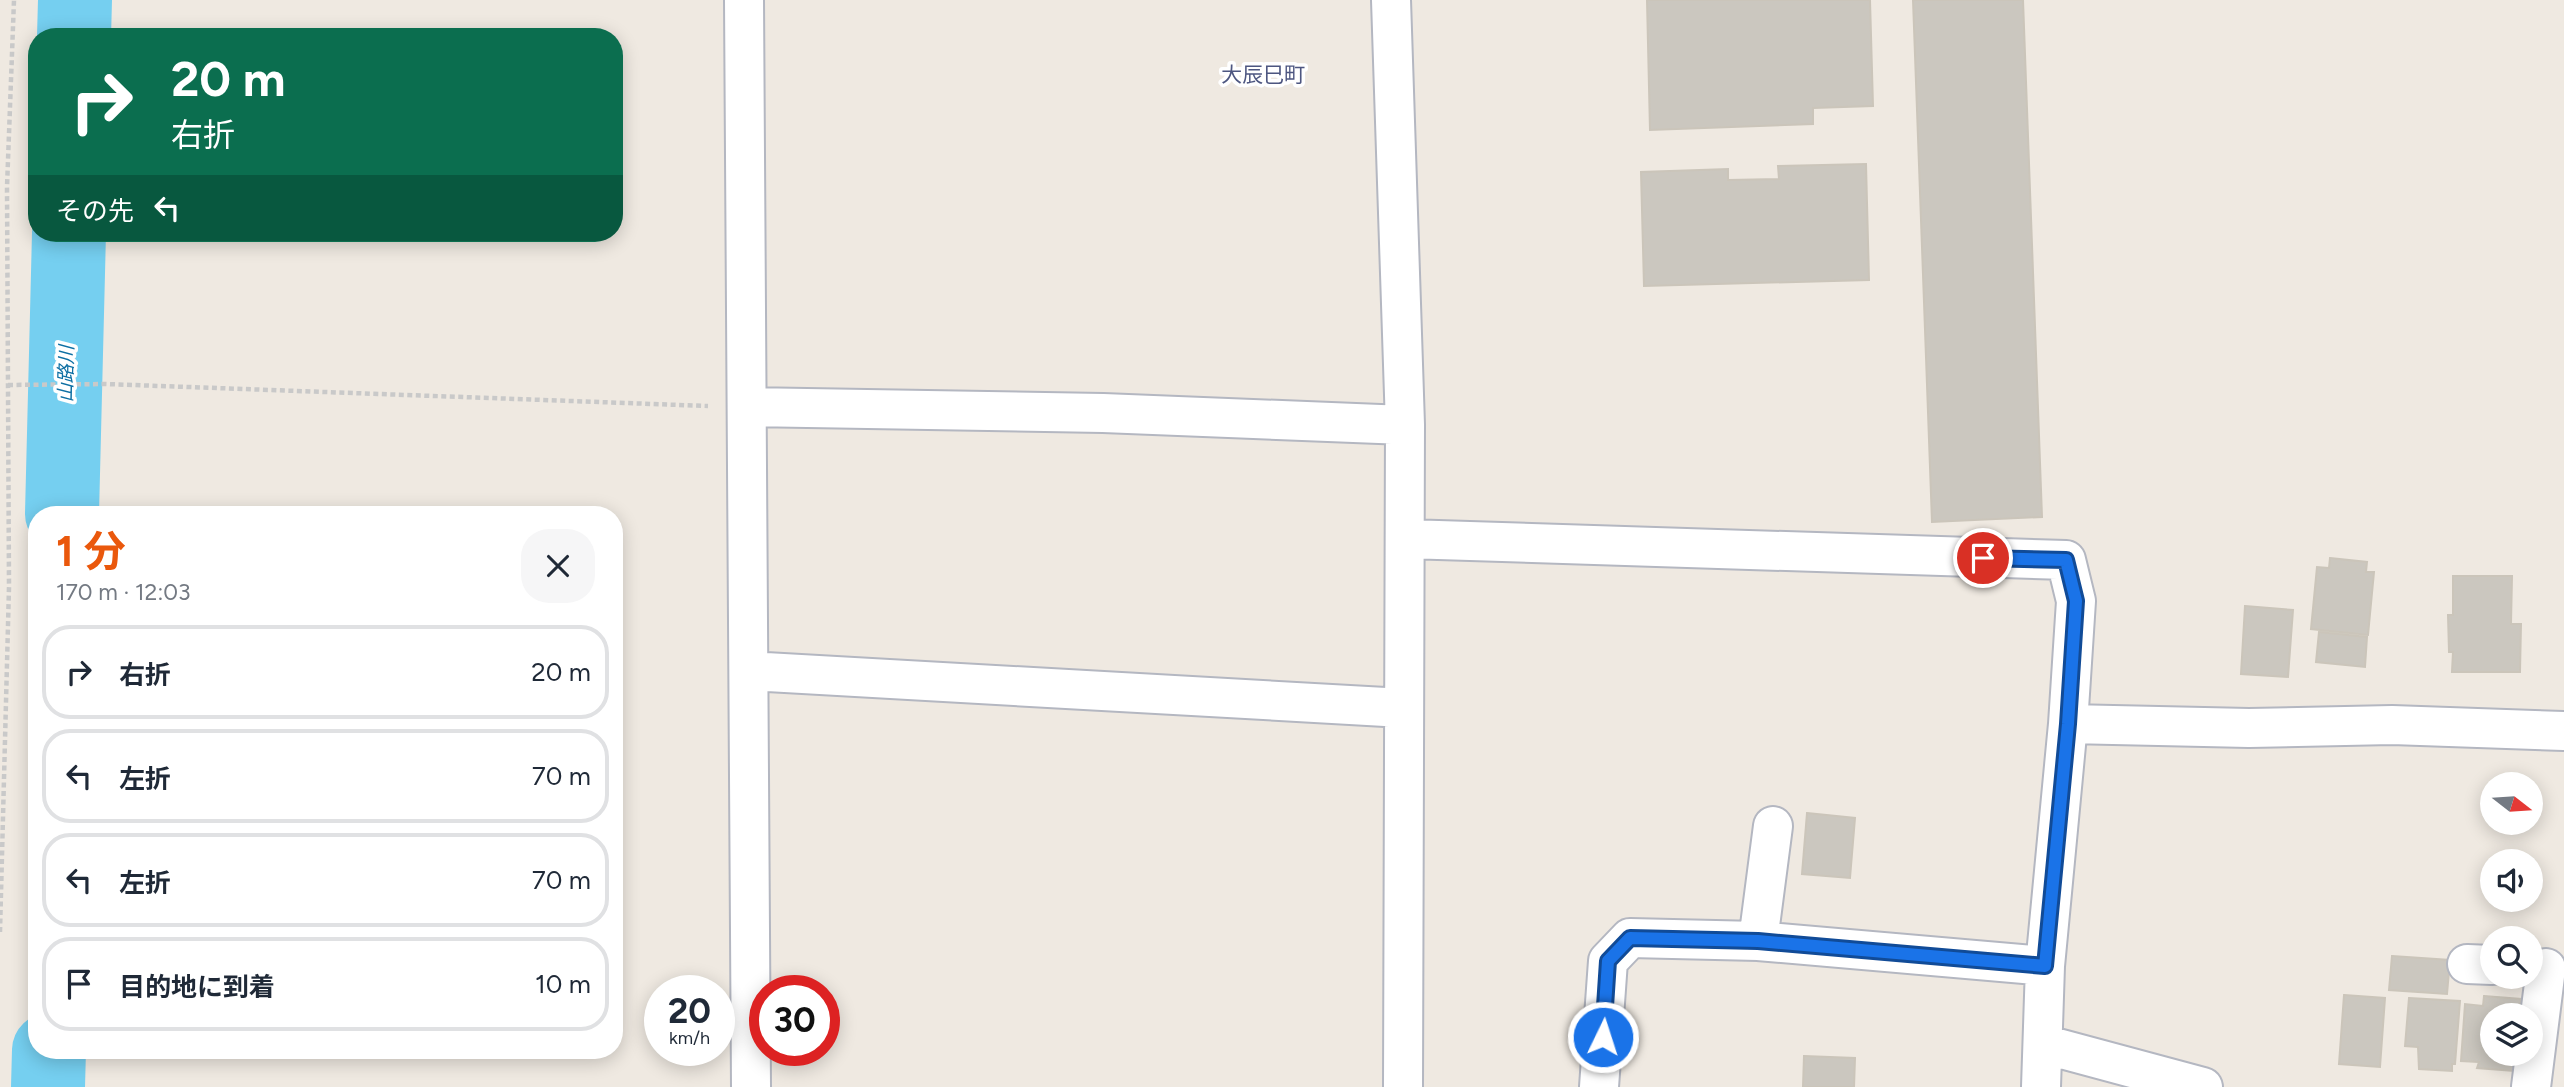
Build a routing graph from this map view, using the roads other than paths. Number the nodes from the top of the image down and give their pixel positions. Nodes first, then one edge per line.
1 (744, 0) edge
2 (1391, 0) edge
3 (747, 407) junction
4 (1405, 425) junction
5 (1406, 539) junction
6 (748, 671) junction
7 (1403, 708) junction
8 (2068, 724) junction
9 (2564, 731) edge
10 (1773, 826) dead end
11 (1758, 941) junction
12 (2045, 966) junction
13 (2547, 968) edge
14 (2043, 1044) junction
15 (751, 1087) edge
16 (1403, 1087) edge
17 (1599, 1087) edge
18 (2041, 1087) edge
19 (2203, 1087) edge
20 (2530, 1087) edge

1 - 3 street
2 - 4 street
3 - 4 street
3 - 6 street
4 - 5 street
5 - 7 street
5 - 8 street
6 - 7 street
6 - 15 street
7 - 16 street
8 - 9 street
8 - 12 street
10 - 11 street
11 - 12 street
11 - 17 street
12 - 14 street
13 - 20 street
14 - 18 street
14 - 19 street

